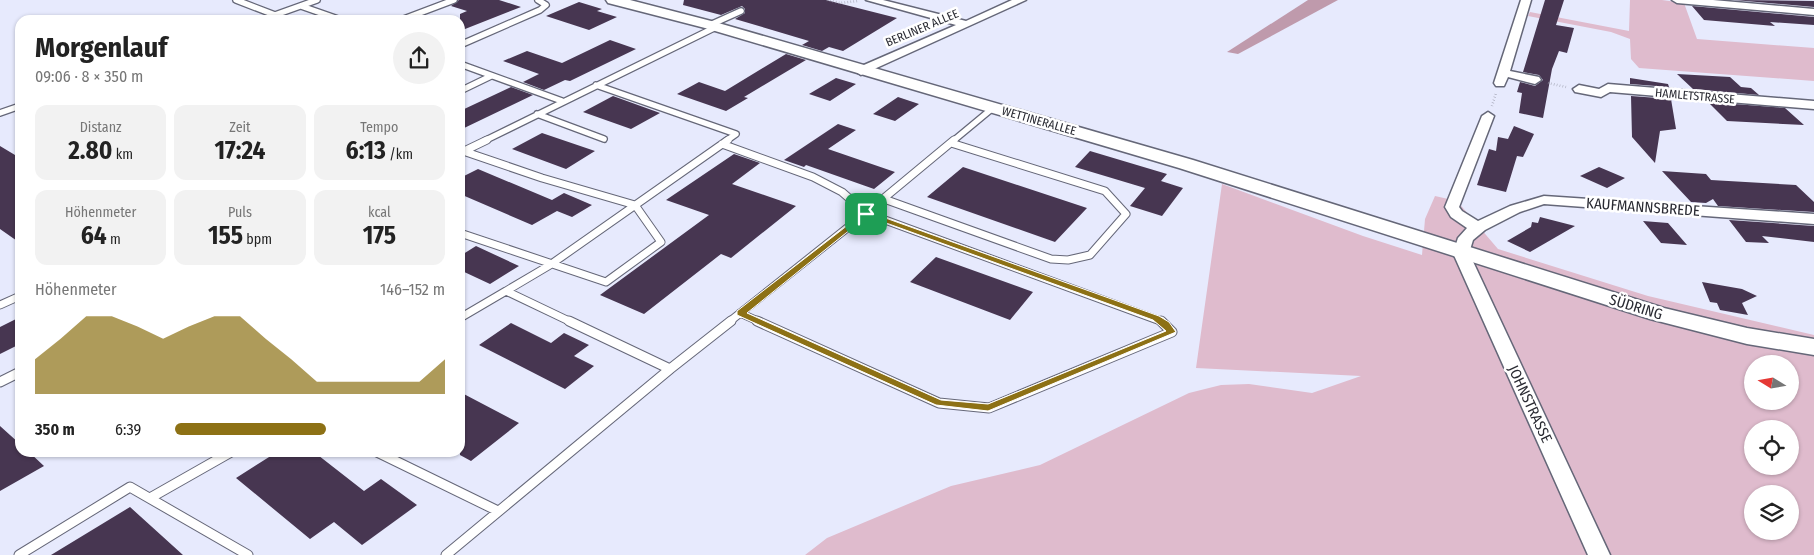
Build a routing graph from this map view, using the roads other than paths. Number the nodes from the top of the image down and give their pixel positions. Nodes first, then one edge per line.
1 (236, 0) edge
2 (317, 0) edge
3 (454, 0) edge
4 (538, 0) edge
5 (613, 0) edge
6 (871, 0) edge
7 (1021, 0) edge
8 (1526, 0) edge
9 (1677, 0) edge
10 (301, 6) junction
11 (741, 11) dead end
12 (1814, 12) edge
13 (275, 15) joint
14 (327, 15) edge
15 (414, 15) edge
16 (966, 24) junction
17 (713, 26) junction
18 (465, 43) edge
19 (465, 66) edge
20 (861, 71) junction
21 (492, 76) junction
22 (1535, 80) road end
23 (596, 85) junction
24 (465, 89) edge
25 (1579, 89) road end
26 (562, 101) junction
27 (1814, 105) edge
28 (994, 107) junction
29 (15, 108) edge
30 (0, 113) edge
31 (537, 114) junction
32 (1488, 116) road end
33 (604, 139) dead end
34 (951, 143) junction
35 (722, 144) junction
36 (465, 150) edge
37 (465, 153) edge
38 (884, 199) junction
39 (635, 205) junction
40 (866, 214) junction
41 (1814, 219) edge
42 (1478, 228) junction
43 (465, 236) edge
44 (1461, 253) junction
45 (550, 265) junction
46 (506, 291) junction
47 (15, 298) edge
48 (0, 305) edge
49 (740, 313) junction
50 (465, 315) edge
51 (1814, 347) edge
52 (670, 369) junction
53 (15, 374) edge
54 (0, 382) edge
55 (222, 457) edge
56 (387, 457) edge
57 (150, 498) junction
58 (498, 512) junction
59 (19, 555) edge
60 (248, 555) edge
61 (446, 555) edge
62 (1599, 555) edge

1 - 13 lane
2 - 10 lane
3 - 15 lane
4 - 18 lane
5 - 17 street, WETTINERALLEE
6 - 16 street
7 - 16 street, BERLINER ALLEE
8 - 22 street
9 - 12 street
10 - 13 lane
10 - 14 lane
11 - 17 lane
16 - 20 street, BERLINER ALLEE
17 - 20 street, WETTINERALLEE
17 - 23 lane
19 - 21 lane
20 - 28 street, WETTINERALLEE
21 - 24 lane
21 - 26 lane
23 - 26 lane
23 - 35 lane
25 - 27 street, HAMLETSTRASSE
26 - 31 lane
28 - 34 lane
28 - 44 street, WETTINERALLEE
29 - 30 lane
31 - 33 lane
31 - 36 lane
32 - 42 street
34 - 38 lane
34 - 38 lane
35 - 39 lane
35 - 40 lane
37 - 39 lane
38 - 40 lane
39 - 45 lane
39 - 45 lane
40 - 49 lane
40 - 49 lane
41 - 42 street, KAUFMANNSBREDE
42 - 44 street, KAUFMANNSBREDE
43 - 45 lane
44 - 51 street, SÜDRING
44 - 62 street, JOHNSTRASSE
45 - 46 lane
46 - 50 lane
46 - 52 lane
47 - 48 lane
49 - 52 lane
52 - 58 lane
53 - 54 lane
55 - 57 lane
56 - 58 lane
57 - 59 lane
57 - 60 lane
58 - 61 lane

